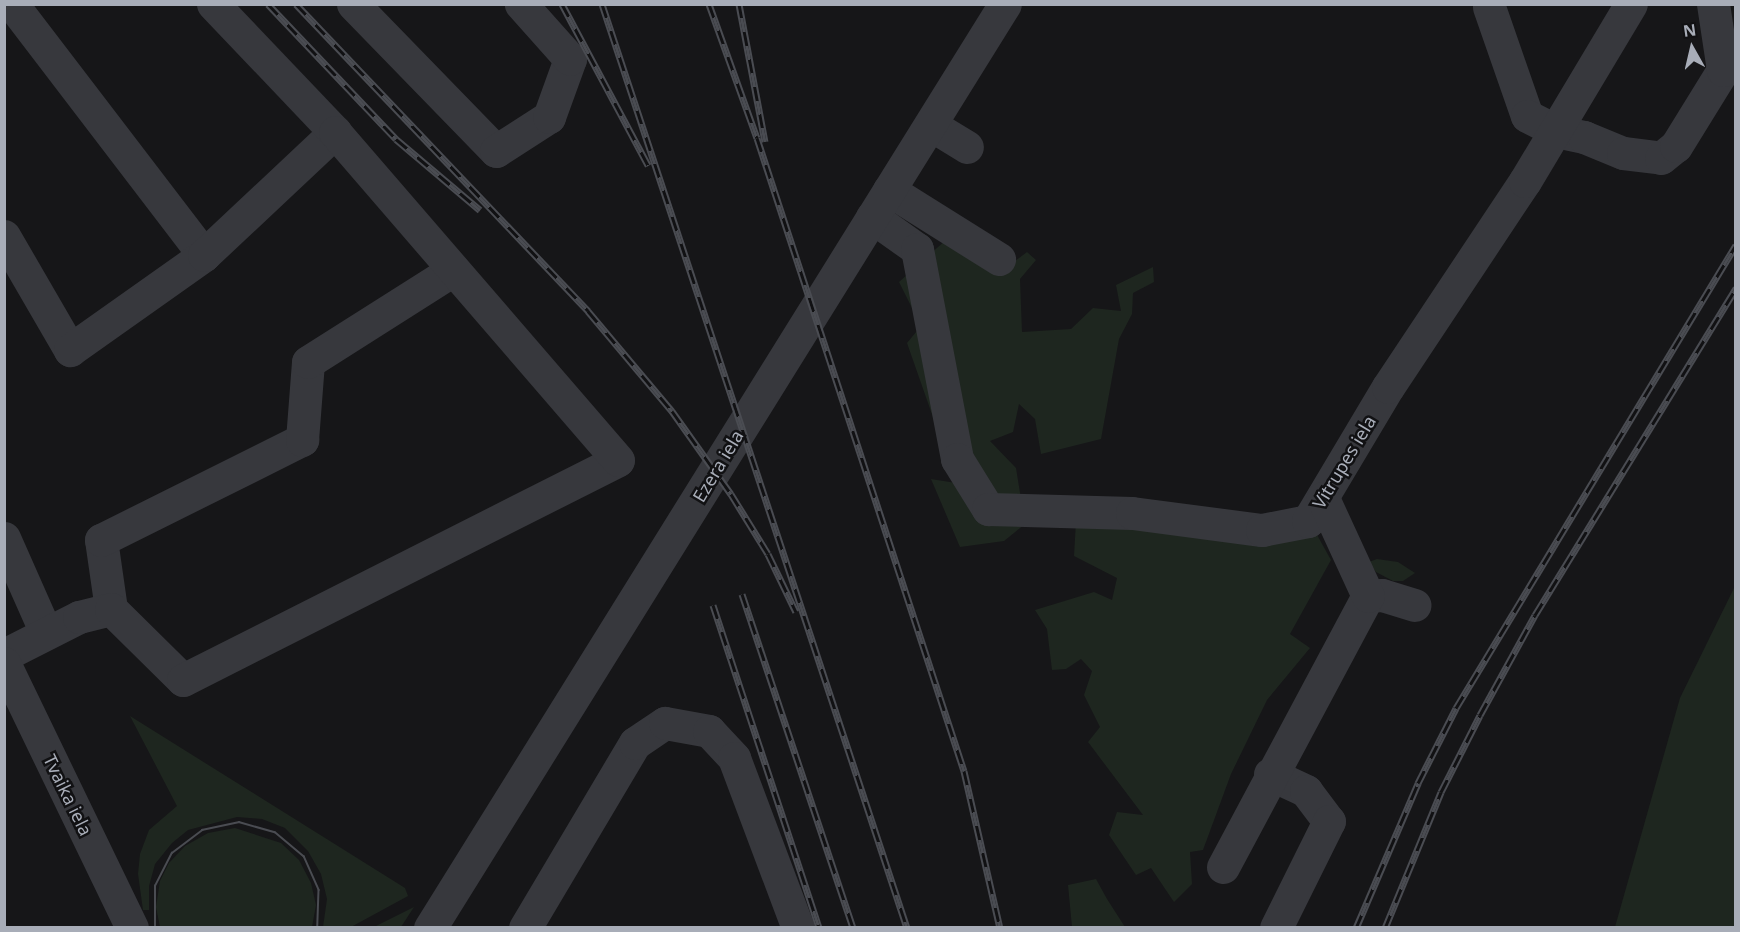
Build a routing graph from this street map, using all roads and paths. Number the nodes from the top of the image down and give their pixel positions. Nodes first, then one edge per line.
1 (12, 4) edge
2 (213, 4) edge
3 (353, 4) edge
4 (521, 4) edge
5 (1005, 4) edge
6 (1631, 4) edge
7 (1713, 4) edge
8 (1489, 7) dead end
9 (931, 125) junction
10 (1556, 131) junction
11 (335, 132) junction
12 (967, 147) dead end
13 (880, 204) junction
14 (4, 236) edge
15 (204, 255) junction
16 (999, 259) dead end
17 (453, 270) junction
18 (1323, 498) junction
19 (4, 538) edge
20 (1368, 596) junction
21 (1415, 605) dead end
22 (111, 609) junction
23 (46, 633) junction
24 (4, 655) edge
25 (4, 663) edge
26 (1270, 774) junction
27 (1223, 867) dead end
28 (132, 927) edge
29 (430, 927) edge
30 (525, 927) edge
31 (798, 927) edge
32 (1276, 927) edge

1 - 15 street
2 - 11 street
3 - 4 street
5 - 9 street, Ezera iela
6 - 10 street, Vitrupes iela
7 - 10 street
8 - 10 street
9 - 12 street
9 - 13 street, Ezera iela
10 - 18 street, Vitrupes iela
11 - 15 street
11 - 17 street
13 - 16 street
13 - 18 street, Vitrupes iela
13 - 29 street, Ezera iela
14 - 15 street
17 - 22 street
17 - 22 street
18 - 20 street
19 - 23 street
20 - 21 street
20 - 26 street
22 - 23 street
23 - 24 street
25 - 28 street, Tvaika iela
26 - 27 street
26 - 32 street
30 - 31 street

